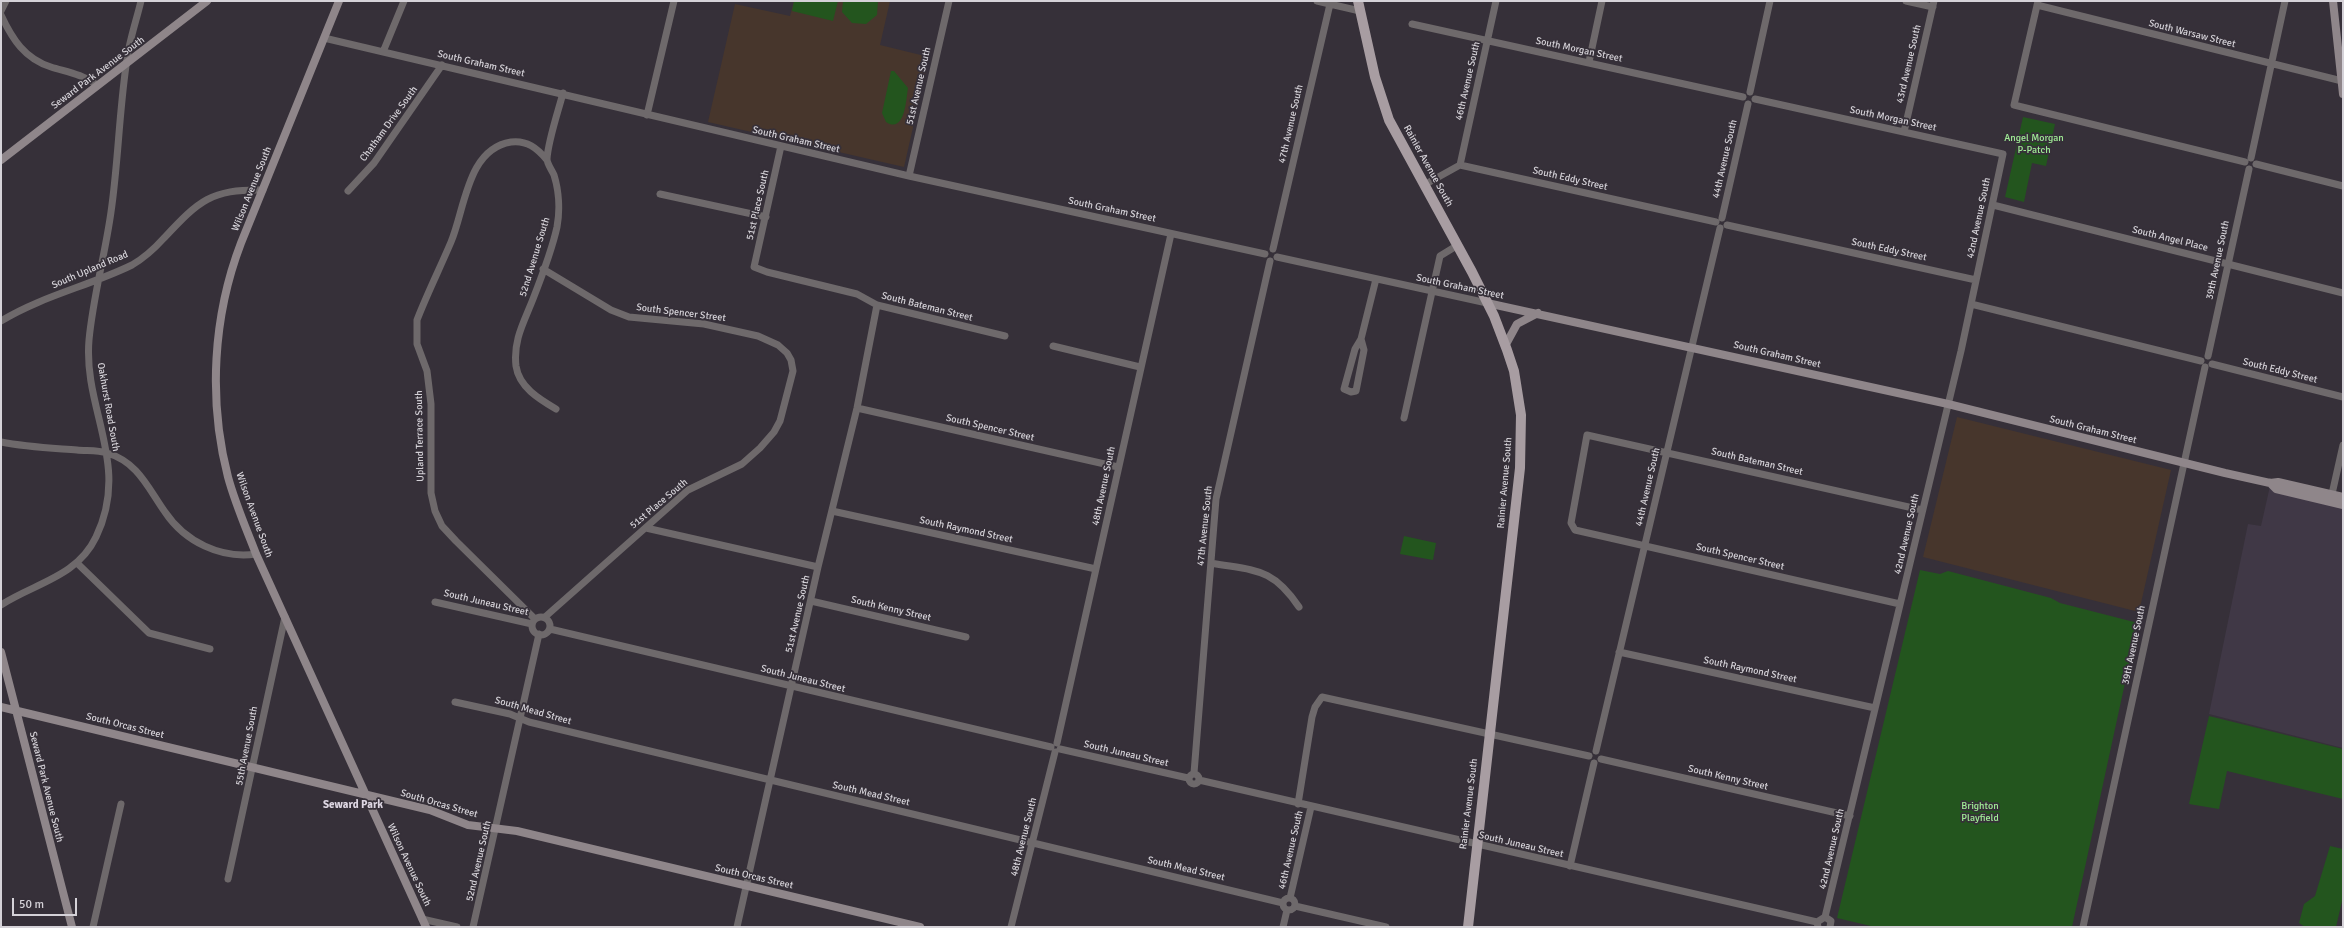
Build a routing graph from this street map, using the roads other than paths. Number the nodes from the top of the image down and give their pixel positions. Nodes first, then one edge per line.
1 (6, 1) edge
2 (141, 1) edge
3 (207, 1) edge
4 (339, 1) edge
5 (404, 1) edge
6 (674, 1) edge
7 (949, 1) edge
8 (1317, 1) edge
9 (1496, 1) edge
10 (1602, 1) edge
11 (1770, 1) edge
12 (1906, 1) edge
13 (2285, 1) edge
14 (2333, 1) edge
15 (2037, 3) edge
16 (1330, 4) junction
17 (1933, 4) edge
18 (1359, 6) edge
19 (1, 11) edge
20 (1, 15) edge
21 (1412, 24) dead end
22 (324, 38) junction
23 (1488, 40) junction
24 (383, 52) junction
25 (1589, 62) junction
26 (2271, 64) junction
27 (126, 65) junction
28 (442, 66) junction
29 (2342, 81) junction
30 (97, 85) junction
31 (1750, 92) junction
32 (563, 94) junction
33 (2343, 94) edge
34 (1743, 97) junction
35 (1755, 99) junction
36 (1748, 104) junction
37 (648, 115) junction
38 (1904, 132) junction
39 (781, 146) junction
40 (2003, 154) joint
41 (1, 160) edge
42 (547, 160) junction
43 (2248, 160) junction
44 (2256, 164) junction
45 (1460, 165) junction
46 (2249, 169) junction
47 (909, 176) junction
48 (1424, 185) junction
49 (2343, 186) edge
50 (263, 190) junction
51 (348, 191) dead end
52 (660, 194) dead end
53 (1993, 205) junction
54 (766, 217) junction
55 (1722, 218) junction
56 (1718, 225) junction
57 (1727, 225) junction
58 (1171, 234) junction
59 (1458, 245) junction
60 (1273, 249) junction
61 (1265, 254) junction
62 (1277, 257) junction
63 (1270, 261) junction
64 (2228, 264) junction
65 (754, 267) joint
66 (543, 269) junction
67 (98, 279) junction
68 (1376, 279) junction
69 (1976, 280) junction
70 (1433, 291) junction
71 (2343, 293) edge
72 (1488, 303) junction
73 (1971, 304) junction
74 (877, 305) junction
75 (1538, 313) junction
76 (1, 321) edge
77 (1005, 336) dead end
78 (1361, 339) junction
79 (778, 346) joint
80 (1053, 346) dead end
81 (1505, 346) junction
82 (1692, 346) junction
83 (2206, 364) junction
84 (1140, 367) junction
85 (2343, 397) edge
86 (1948, 404) junction
87 (857, 408) junction
88 (556, 409) dead end
89 (1404, 418) dead end
90 (1, 442) edge
91 (2343, 445) edge
92 (107, 452) junction
93 (1666, 452) junction
94 (2184, 463) junction
95 (1118, 468) junction
96 (2270, 482) junction
97 (2332, 494) junction
98 (2343, 497) edge
99 (2343, 505) edge
100 (1922, 510) junction
101 (832, 511) junction
102 (646, 528) junction
103 (1575, 530) joint
104 (1645, 545) junction
105 (256, 554) junction
106 (77, 563) junction
107 (1211, 563) junction
108 (818, 568) junction
109 (1096, 569) junction
110 (811, 601) junction
111 (435, 602) dead end
112 (1900, 604) junction
113 (1, 605) edge
114 (1299, 607) dead end
115 (285, 617) junction
116 (545, 617) junction
117 (533, 622) junction
118 (550, 629) junction
119 (539, 634) junction
120 (966, 637) dead end
121 (210, 650) dead end
122 (1, 652) edge
123 (1619, 652) junction
124 (792, 686) junction
125 (455, 702) dead end
126 (1, 707) edge
127 (1876, 708) junction
128 (17, 710) junction
129 (520, 718) junction
130 (1490, 734) junction
131 (1056, 748) junction
132 (1596, 751) junction
133 (1589, 756) junction
134 (1601, 759) junction
135 (1594, 763) junction
136 (253, 768) junction
137 (1191, 776) junction
138 (770, 780) junction
139 (365, 795) junction
140 (121, 804) dead end
141 (1298, 804) junction
142 (1311, 807) junction
143 (1850, 816) junction
144 (497, 828) junction
145 (1034, 843) junction
146 (1476, 845) junction
147 (1570, 866) junction
148 (228, 878) dead end
149 (746, 886) junction
150 (1290, 898) junction
151 (1283, 903) junction
152 (1295, 906) junction
153 (1287, 910) junction
154 (1825, 917) junction
155 (422, 919) junction
156 (1818, 924) edge
157 (1830, 926) edge
158 (72, 927) edge
159 (93, 927) edge
160 (426, 927) edge
161 (457, 927) edge
162 (473, 927) edge
163 (737, 927) edge
164 (920, 927) edge
165 (1012, 927) edge
166 (1283, 927) edge
167 (1386, 927) edge
168 (1468, 927) edge
169 (1839, 927) edge
170 (2083, 927) edge

1 - 19 street
2 - 27 street, Oakhurst Road South
3 - 27 street, Seward Park Avenue South
4 - 22 street, Wilson Avenue South
5 - 24 street
6 - 37 street
7 - 47 street, 51st Avenue South
8 - 16 street
9 - 23 street, 46th Avenue South
10 - 25 street
11 - 31 street
12 - 17 street
13 - 26 street
14 - 29 street
15 - 26 street, South Warsaw Street
15 - 43 street
16 - 18 street
16 - 60 street, 47th Avenue South
17 - 38 street, 43rd Avenue South
18 - 48 main road, Rainier Avenue South
20 - 30 street
21 - 23 street, South Morgan Street
22 - 24 street, South Graham Street
22 - 50 street, Wilson Avenue South
23 - 25 street, South Morgan Street
23 - 45 street, 46th Avenue South
24 - 28 street, South Graham Street
25 - 34 street, South Morgan Street
26 - 29 street, South Warsaw Street
26 - 43 street
27 - 30 street, Seward Park Avenue South
27 - 67 street, Oakhurst Road South
28 - 32 street, South Graham Street
28 - 51 street, Chatham Drive South
29 - 33 street
30 - 41 street, Seward Park Avenue South
31 - 34 street
31 - 35 street
32 - 37 street, South Graham Street
32 - 42 street
34 - 36 street
35 - 36 street
35 - 38 street, South Morgan Street
36 - 55 street, 44th Avenue South
37 - 39 street, South Graham Street
38 - 40 street, South Morgan Street
39 - 47 street, South Graham Street
39 - 54 street, 51st Place South
40 - 53 street, 42nd Avenue South
42 - 66 street, 52nd Avenue South
42 - 117 street, Upland Terrace South
43 - 44 street
43 - 46 street
44 - 46 street
44 - 49 street
45 - 48 street
45 - 56 street, South Eddy Street
46 - 64 street, 39th Avenue South
47 - 58 street, South Graham Street
48 - 59 main road, Rainier Avenue South
50 - 67 street, South Upland Road
50 - 105 street, Wilson Avenue South
52 - 54 street
53 - 64 street, South Angel Place
53 - 69 street, 42nd Avenue South
54 - 65 street, 51st Place South
55 - 56 street
55 - 57 street
56 - 57 street
56 - 82 street, 44th Avenue South
57 - 69 street, South Eddy Street
58 - 61 street, South Graham Street
58 - 84 street, 48th Avenue South
59 - 70 street
59 - 72 main road, Rainier Avenue South
60 - 61 street
60 - 62 street
61 - 63 street
62 - 63 street
62 - 68 street, South Graham Street
63 - 107 street, 47th Avenue South
64 - 71 street, South Angel Place
64 - 83 street, 39th Avenue South
65 - 74 street, South Bateman Street
66 - 79 street, South Spencer Street
66 - 88 street, 52nd Avenue South
67 - 76 street, South Upland Road
67 - 92 street, Oakhurst Road South
68 - 70 street, South Graham Street
68 - 78 street
69 - 73 street, 42nd Avenue South
70 - 72 street, South Graham Street
70 - 89 street
72 - 75 street, South Graham Street
72 - 81 main road, Rainier Avenue South
73 - 83 street, South Eddy Street
73 - 86 street, 42nd Avenue South
74 - 77 street, South Bateman Street
74 - 87 street, 51st Avenue South
75 - 81 street
75 - 82 street, South Graham Street
78 - 78 street
79 - 102 street, 51st Place South
80 - 84 street
81 - 130 main road, Rainier Avenue South
82 - 86 street, South Graham Street
82 - 93 street, 44th Avenue South
83 - 85 street, South Eddy Street
83 - 94 street, 39th Avenue South
84 - 95 street, 48th Avenue South
86 - 94 street, South Graham Street
86 - 100 street, 42nd Avenue South
87 - 95 street, South Spencer Street
87 - 101 street, 51st Avenue South
90 - 92 street
91 - 97 street
92 - 105 street
92 - 106 street, Oakhurst Road South
93 - 100 street, South Bateman Street
93 - 103 street, South Bateman Street
93 - 104 street, 44th Avenue South
94 - 96 street, South Graham Street
94 - 170 street, 39th Avenue South
95 - 109 street, 48th Avenue South
96 - 97 street, South Graham Street
96 - 99 street, South Graham Street
97 - 98 street, South Graham Street
100 - 112 street, 42nd Avenue South
101 - 108 street, 51st Avenue South
101 - 109 street, South Raymond Street
102 - 108 street
102 - 116 street, 51st Place South
103 - 104 street, South Spencer Street
104 - 112 street, South Spencer Street
104 - 123 street, 44th Avenue South
105 - 115 street, Wilson Avenue South
106 - 113 street, Oakhurst Road South
106 - 121 street
107 - 114 street
107 - 137 street, 47th Avenue South
108 - 110 street, 51st Avenue South
109 - 131 street, 48th Avenue South
110 - 120 street, South Kenny Street
110 - 124 street, 51st Avenue South
111 - 117 street, South Juneau Street
112 - 127 street, 42nd Avenue South
115 - 136 street, 55th Avenue South
115 - 139 street, Wilson Avenue South
116 - 117 street
116 - 118 street
117 - 119 street
118 - 119 street
118 - 124 street, South Juneau Street
119 - 129 street, 52nd Avenue South
122 - 128 street, Seward Park Avenue South
123 - 127 street, South Raymond Street
123 - 132 street, 44th Avenue South
124 - 131 street, South Juneau Street
124 - 138 street, 51st Avenue South
125 - 129 street, South Mead Street
126 - 128 street, South Orcas Street
127 - 143 street, 42nd Avenue South
128 - 136 street, South Orcas Street
128 - 158 street, Seward Park Avenue South
129 - 138 street, South Mead Street
129 - 144 street, 52nd Avenue South
130 - 133 street
130 - 141 street
130 - 146 main road, Rainier Avenue South
131 - 137 street, South Juneau Street
131 - 145 street, 48th Avenue South
132 - 133 street
132 - 134 street
133 - 135 street
134 - 135 street
134 - 143 street, South Kenny Street
135 - 147 street
136 - 139 street, South Orcas Street
136 - 148 street, 55th Avenue South
137 - 141 street, South Juneau Street
138 - 145 street, South Mead Street
138 - 149 street, 51st Avenue South
139 - 144 street, South Orcas Street
139 - 155 street, Wilson Avenue South
140 - 159 street
141 - 142 street, South Juneau Street
142 - 146 street, South Juneau Street
142 - 150 street, 46th Avenue South
143 - 154 street, 42nd Avenue South
144 - 149 street, South Orcas Street
144 - 162 street, 52nd Avenue South
145 - 151 street, South Mead Street
145 - 165 street, 48th Avenue South
146 - 147 street, South Juneau Street
146 - 168 main road, Rainier Avenue South
147 - 156 street, South Juneau Street
149 - 163 street, 51st Avenue South
149 - 164 street, South Orcas Street
150 - 151 street
150 - 152 street
151 - 153 street
152 - 153 street
152 - 167 street
153 - 166 street
154 - 156 street
154 - 157 street
155 - 160 street, Wilson Avenue South
155 - 161 street
157 - 169 street

